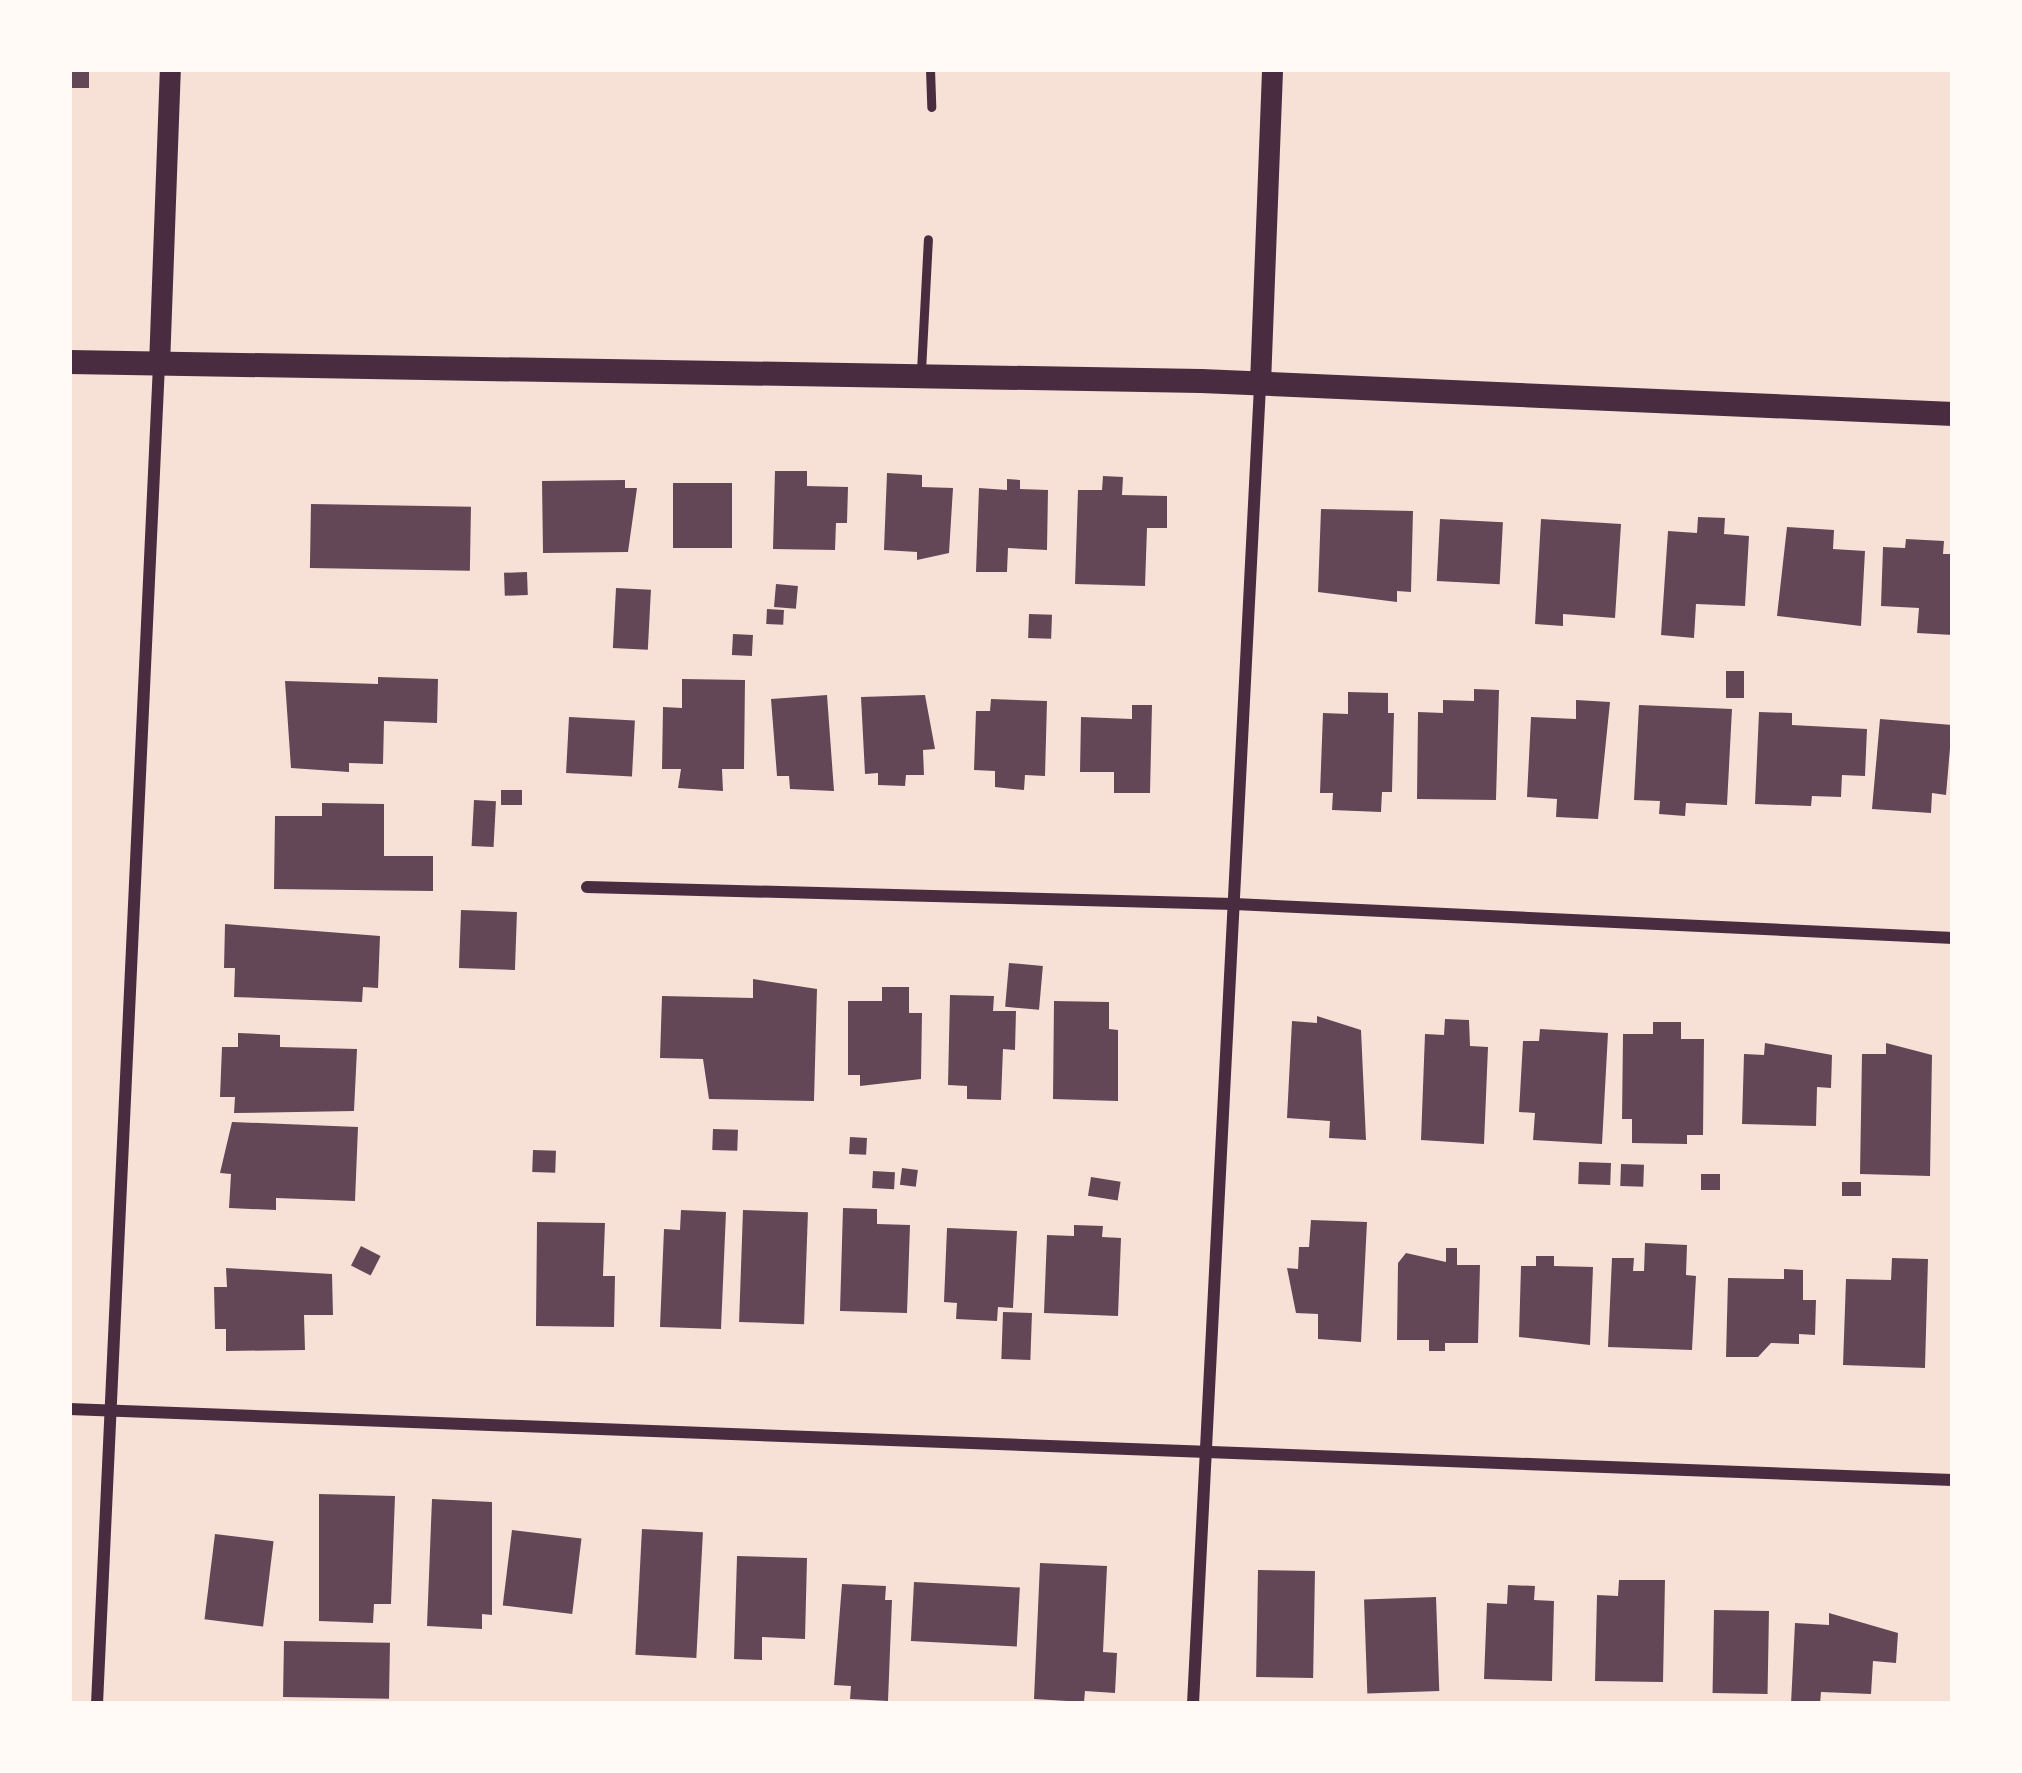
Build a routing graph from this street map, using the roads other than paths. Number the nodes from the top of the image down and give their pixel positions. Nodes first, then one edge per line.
1 (170, 69) edge
2 (930, 69) edge
3 (1272, 69) edge
4 (931, 107) dead end
5 (928, 239) dead end
6 (69, 362) edge
7 (159, 365) junction
8 (921, 377) junction
9 (1260, 383) junction
10 (1953, 414) edge
11 (587, 887) dead end
12 (1234, 904) junction
13 (1953, 938) edge
14 (69, 1409) edge
15 (108, 1410) junction
16 (1203, 1453) junction
17 (1953, 1480) edge
18 (97, 1704) edge
19 (1193, 1704) edge

1 - 7 street
2 - 4 lane
3 - 9 street
5 - 8 lane
6 - 7 main road
7 - 8 main road
7 - 15 street
8 - 9 main road
9 - 10 main road
9 - 12 street
11 - 12 street
12 - 13 street
12 - 16 street
14 - 15 street
15 - 16 street
15 - 18 street
16 - 17 street
16 - 19 street

